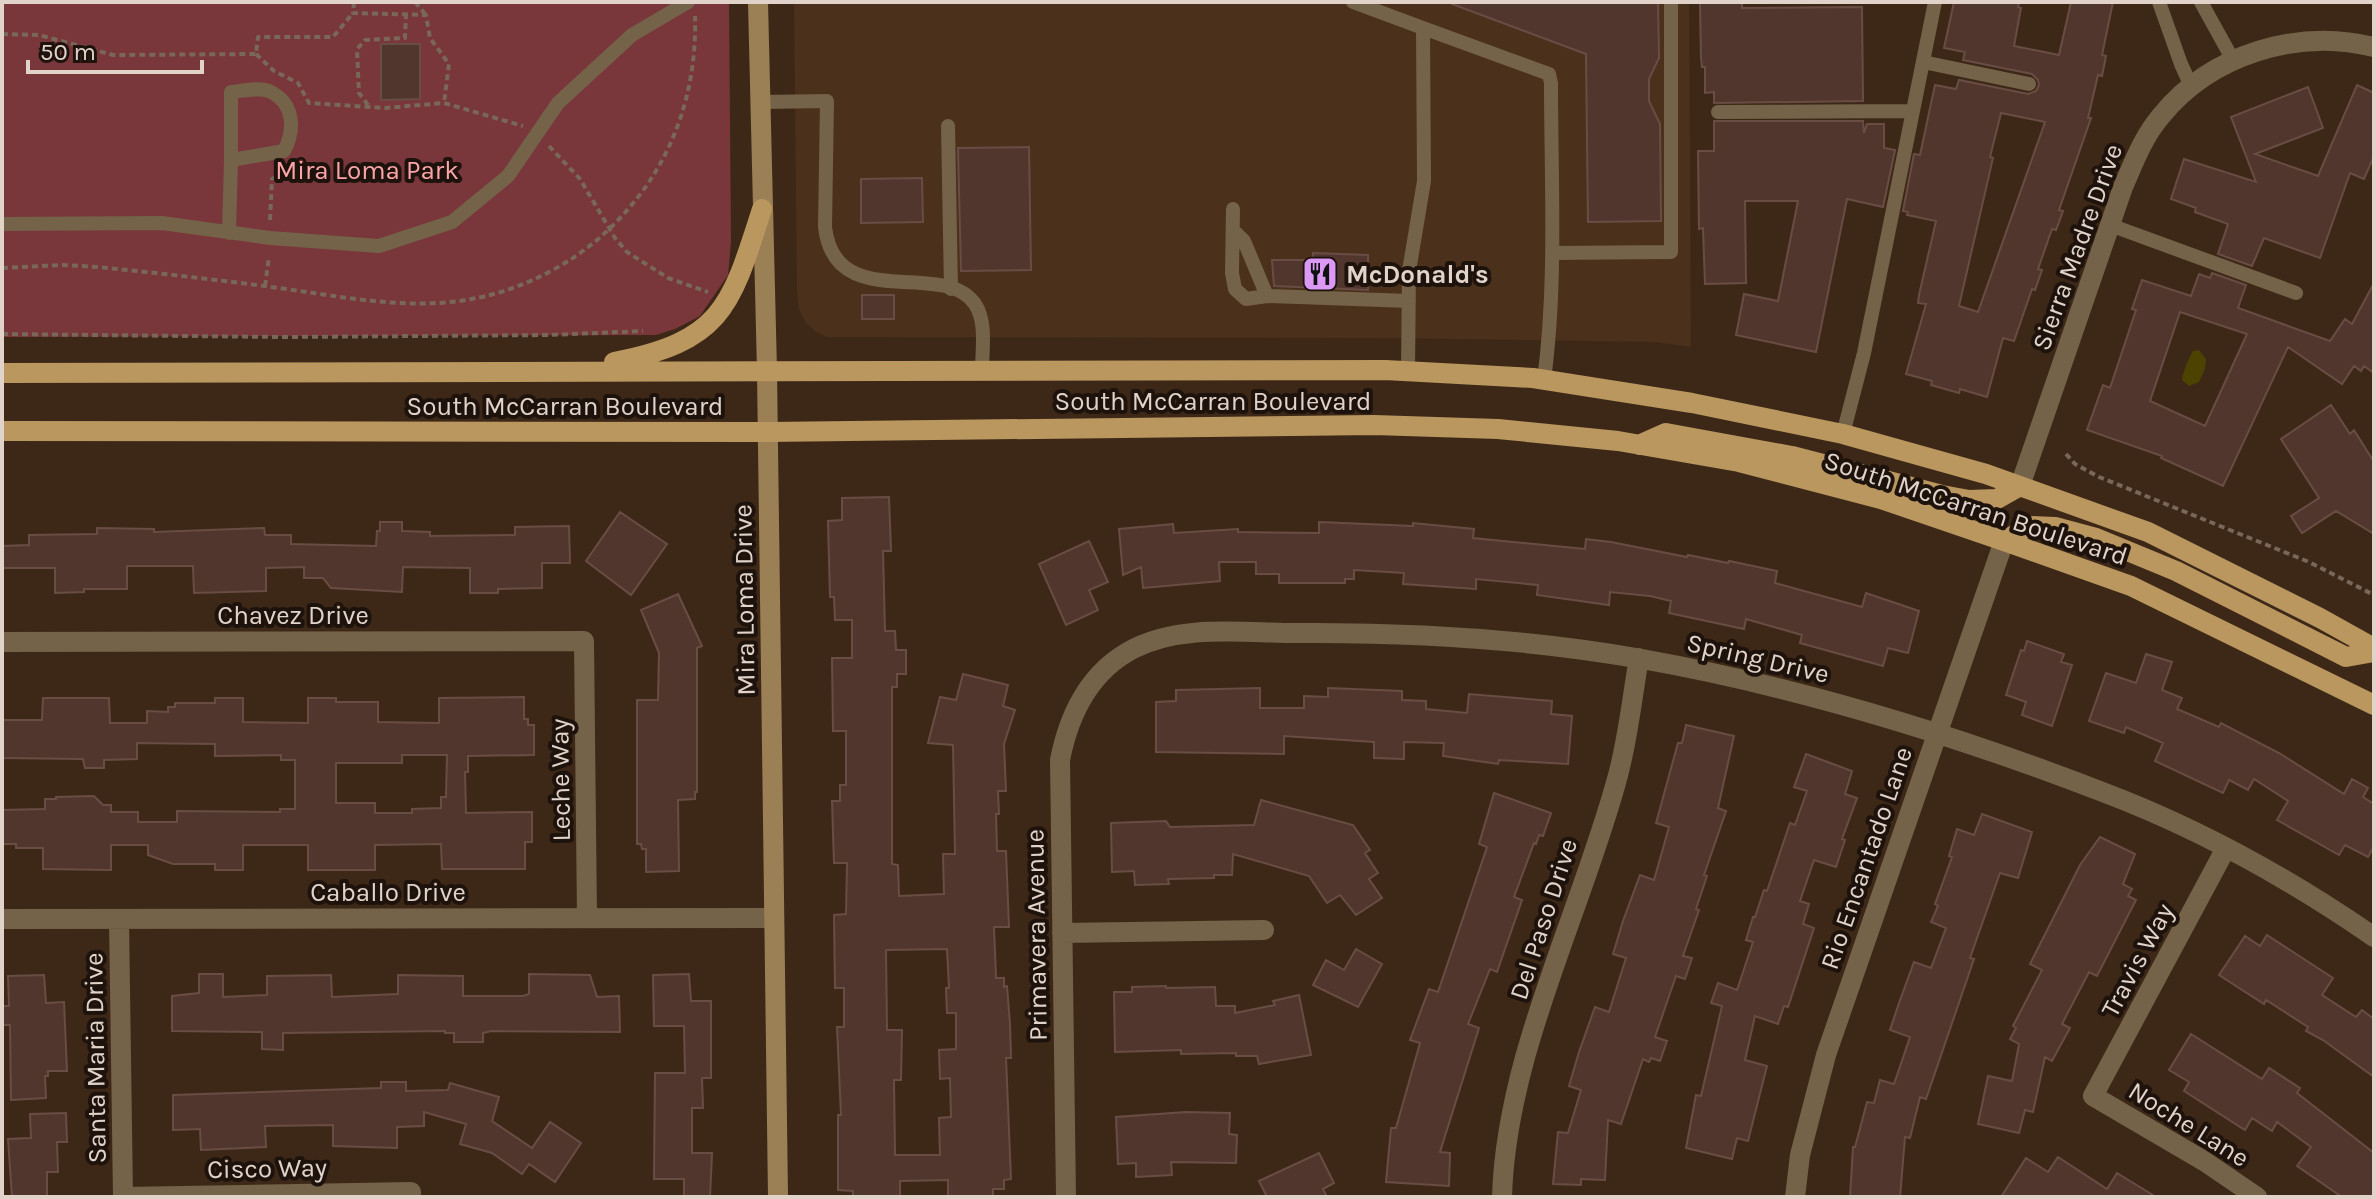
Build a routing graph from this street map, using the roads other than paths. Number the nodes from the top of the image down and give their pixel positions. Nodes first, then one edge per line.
1 (688, 2) edge
2 (758, 2) edge
3 (1353, 2) edge
4 (1671, 2) edge
5 (1935, 2) edge
6 (2159, 2) edge
7 (2201, 2) edge
8 (1423, 28) junction
9 (2374, 47) edge
10 (2233, 60) junction
11 (1923, 62) junction
12 (2029, 84) dead end
13 (2191, 86) junction
14 (759, 102) junction
15 (1913, 111) junction
16 (1718, 112) dead end
17 (948, 126) dead end
18 (231, 160) junction
19 (762, 209) junction
20 (1233, 209) dead end
21 (2, 224) edge
22 (2110, 225) junction
23 (1233, 230) junction
24 (229, 233) junction
25 (1552, 253) junction
26 (951, 289) junction
27 (2296, 293) dead end
28 (1267, 296) junction
29 (1409, 301) junction
30 (563, 371) junction
31 (767, 371) junction
32 (982, 371) junction
33 (1408, 372) junction
34 (2, 373) edge
35 (1544, 380) junction
36 (2, 431) edge
37 (767, 432) junction
38 (1843, 434) junction
39 (1639, 445) junction
40 (2020, 486) junction
41 (2004, 541) junction
42 (584, 641) joint
43 (2, 642) edge
44 (2374, 650) edge
45 (1639, 658) junction
46 (1094, 680) joint
47 (2374, 705) edge
48 (1935, 734) junction
49 (2226, 848) junction
50 (587, 918) junction
51 (774, 918) junction
52 (2, 919) edge
53 (119, 919) junction
54 (1264, 930) dead end
55 (1062, 933) junction
56 (2374, 937) edge
57 (2093, 1096) joint
58 (411, 1195) edge
59 (123, 1197) edge
60 (778, 1197) edge
61 (1066, 1197) edge
62 (1502, 1197) edge
63 (1795, 1197) edge
64 (2257, 1197) edge

1 - 24 lane
2 - 14 street, Mira Loma Drive
3 - 8 lane
4 - 25 lane
5 - 11 lane
6 - 13 lane
7 - 10 lane
8 - 25 lane
8 - 29 lane
9 - 10 street, Sierra Madre Drive
10 - 13 street, Sierra Madre Drive
11 - 12 lane
11 - 15 lane
13 - 22 street, Sierra Madre Drive
14 - 19 street, Mira Loma Drive
14 - 26 lane
15 - 16 lane
15 - 38 lane
17 - 26 lane
18 - 18 lane
18 - 24 lane
19 - 30 main road
19 - 31 street, Mira Loma Drive
20 - 23 lane
21 - 24 lane
22 - 27 lane
22 - 40 street, Sierra Madre Drive
23 - 28 lane
23 - 28 lane
25 - 35 lane
26 - 32 lane
28 - 29 lane
29 - 33 lane
30 - 31 main road, South McCarran Boulevard
30 - 34 main road, South McCarran Boulevard
31 - 32 main road, South McCarran Boulevard
31 - 37 street, Mira Loma Drive
32 - 33 main road, South McCarran Boulevard
33 - 35 main road, South McCarran Boulevard
35 - 38 main road, South McCarran Boulevard
36 - 37 main road, South McCarran Boulevard
37 - 39 main road, South McCarran Boulevard
37 - 51 street, Mira Loma Drive
38 - 40 main road, South McCarran Boulevard
39 - 40 main road
39 - 41 main road, South McCarran Boulevard
40 - 44 main road, South McCarran Boulevard
41 - 44 main road
41 - 47 main road, South McCarran Boulevard
41 - 48 street, Rio Encantado Lane
42 - 43 street, Chavez Drive
42 - 50 street, Leche Way
45 - 46 street, Spring Drive
45 - 48 street, Spring Drive
45 - 62 street, Del Paso Drive
46 - 55 street, Primavera Avenue
48 - 49 street, Spring Drive
48 - 63 street, Rio Encantado Lane
49 - 56 street, Spring Drive
49 - 57 street, Travis Way
50 - 51 street, Caballo Drive
50 - 53 street, Caballo Drive
51 - 60 street, Mira Loma Drive
52 - 53 street, Caballo Drive
53 - 59 street, Santa Maria Drive
54 - 55 street
55 - 61 street, Primavera Avenue
57 - 64 street, Noche Lane
58 - 59 street, Cisco Way

